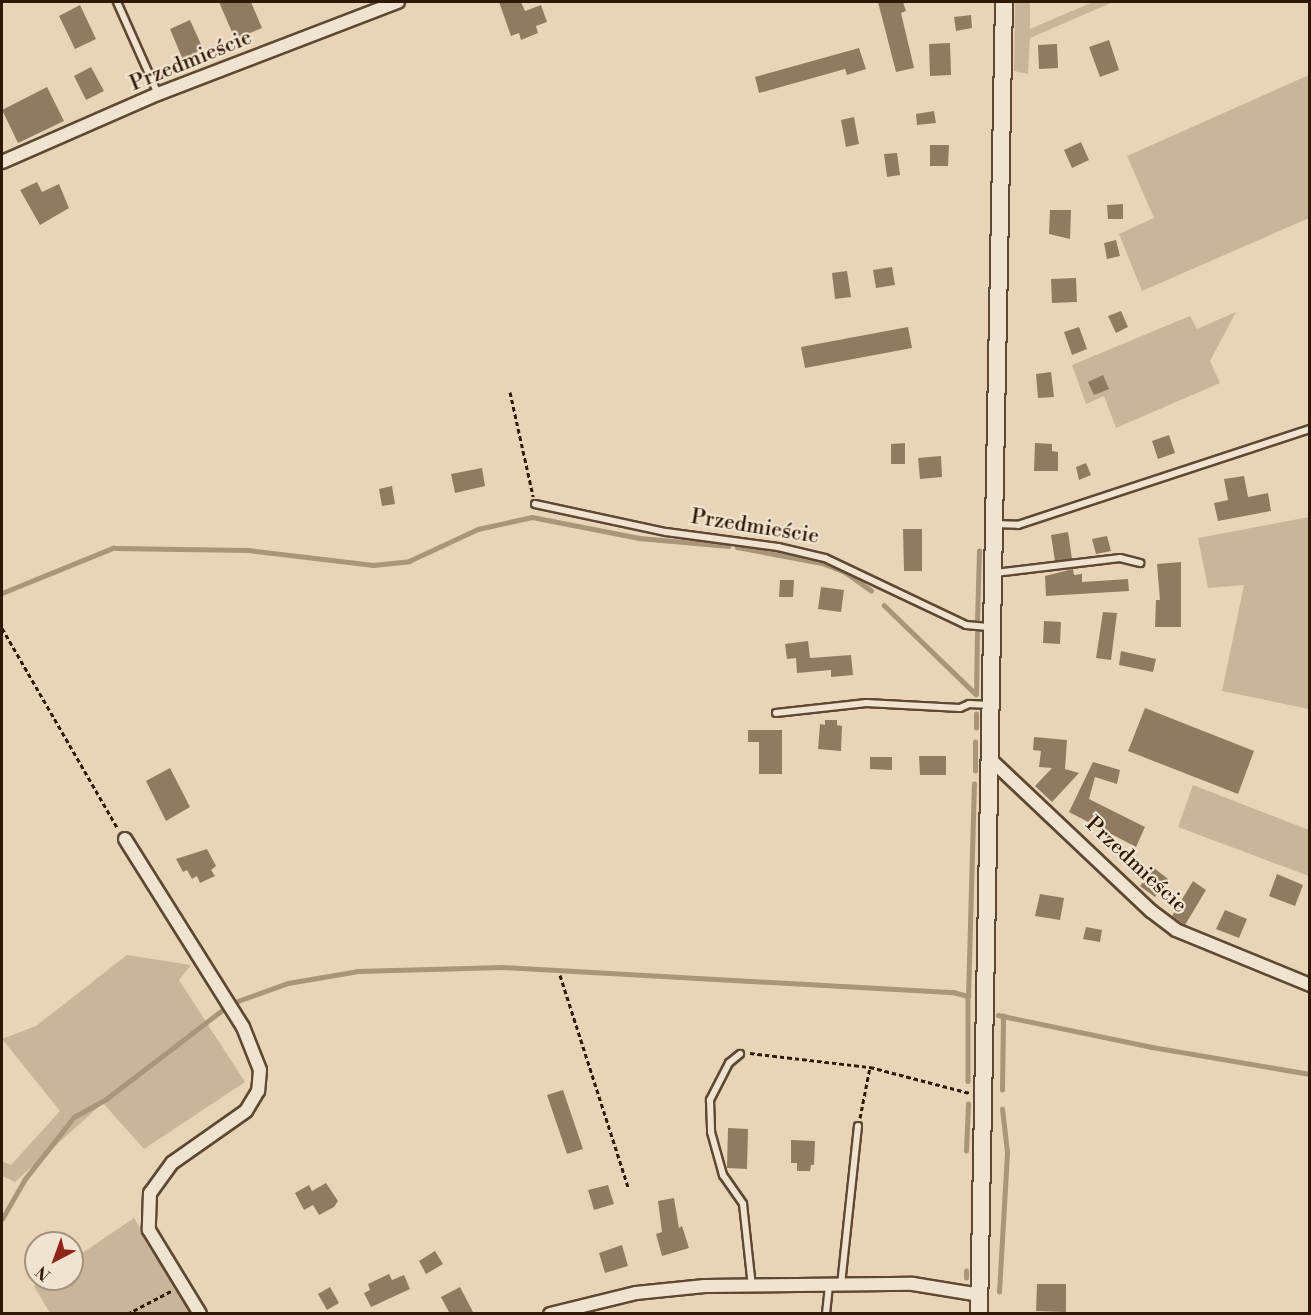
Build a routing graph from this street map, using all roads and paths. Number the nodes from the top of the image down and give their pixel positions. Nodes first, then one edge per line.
1 (117, 2) edge
2 (398, 2) edge
3 (1004, 2) edge
4 (158, 94) junction
5 (2, 162) edge
6 (510, 392) dead end
7 (1310, 429) edge
8 (535, 504) joint
9 (994, 524) junction
10 (1140, 563) dead end
11 (993, 573) junction
12 (992, 627) junction
13 (2, 628) edge
14 (990, 705) junction
15 (776, 713) dead end
16 (989, 758) junction
17 (124, 839) joint
18 (560, 975) dead end
19 (1310, 985) edge
20 (740, 1054) joint
21 (870, 1067) junction
22 (984, 1093) junction
23 (858, 1126) joint
24 (628, 1187) dead end
25 (182, 1285) junction
26 (835, 1286) junction
27 (752, 1287) junction
28 (980, 1295) junction
29 (127, 1314) edge
30 (200, 1314) edge
31 (550, 1314) edge
32 (826, 1314) edge
33 (979, 1314) edge

1 - 4 lane
2 - 4 street, Przedmieście
3 - 9 main road
4 - 5 street, Przedmieście
6 - 8 path
7 - 9 lane
8 - 12 lane, Przedmieście
9 - 11 main road
10 - 11 lane
11 - 12 main road
12 - 14 main road
13 - 17 path
14 - 15 lane
14 - 16 main road
16 - 19 street, Przedmieście
16 - 22 main road
17 - 25 street
18 - 24 path
20 - 21 path
20 - 27 lane
21 - 22 path
21 - 23 path
22 - 28 main road
23 - 26 lane
25 - 29 path
25 - 30 street
26 - 27 street
26 - 28 street
26 - 32 lane
27 - 31 street
28 - 33 main road

